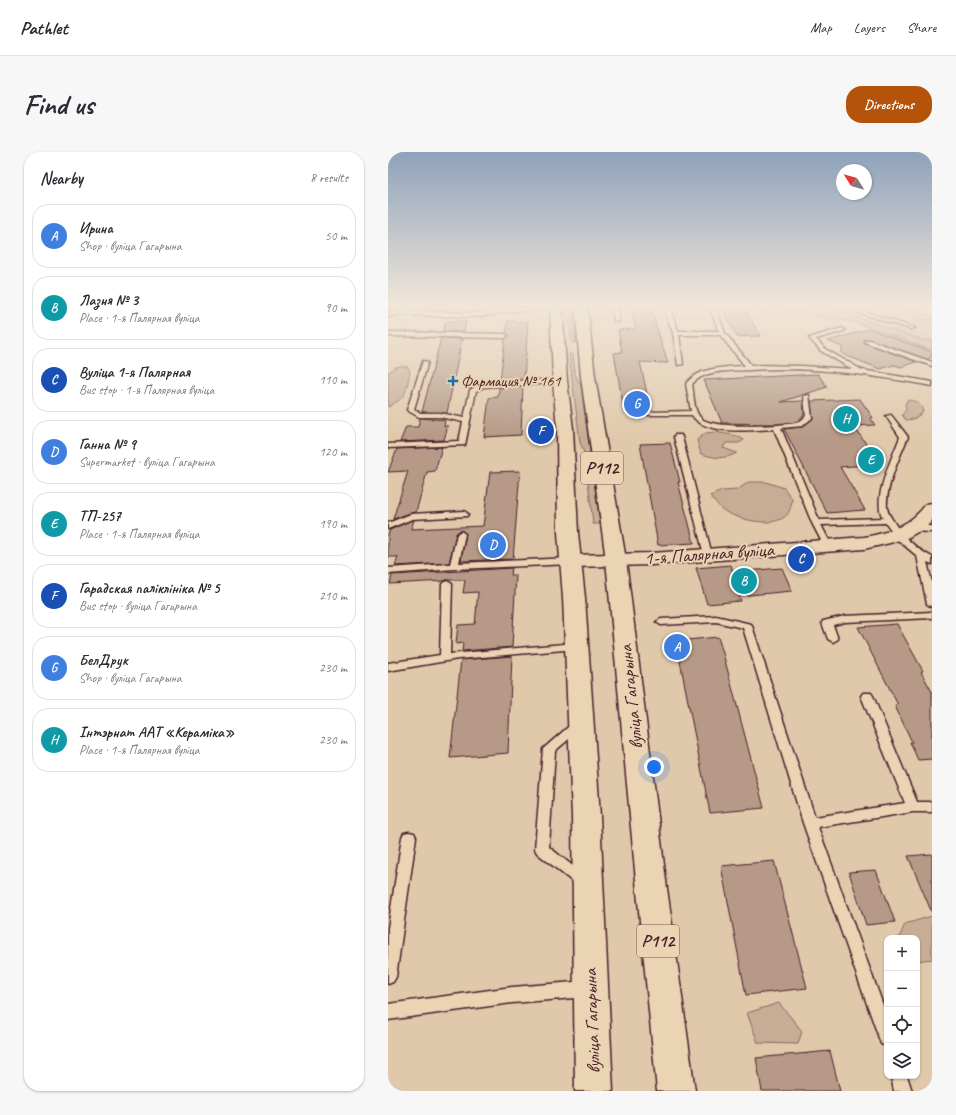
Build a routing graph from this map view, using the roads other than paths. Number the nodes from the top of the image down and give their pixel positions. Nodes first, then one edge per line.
1 (678, 348) edge
2 (734, 348) edge
3 (821, 348) edge
4 (886, 348) edge
5 (585, 349) joint
6 (559, 350) joint
7 (425, 362) dead end
8 (680, 364) dead end
9 (932, 364) edge
10 (750, 368) junction
11 (864, 372) junction
12 (560, 381) junction
13 (932, 384) edge
14 (807, 396) dead end
15 (694, 413) junction
16 (650, 414) dead end
17 (889, 416) dead end
18 (467, 421) junction
19 (778, 427) junction
20 (678, 437) dead end
21 (388, 446) edge
22 (932, 508) edge
23 (464, 514) dead end
24 (816, 523) junction
25 (388, 526) edge
26 (899, 528) junction
27 (932, 529) edge
28 (461, 534) dead end
29 (828, 546) junction
30 (708, 555) junction
31 (921, 556) junction
32 (616, 560) junction
33 (932, 561) edge
34 (571, 562) junction
35 (454, 566) junction
36 (388, 571) edge
37 (447, 584) dead end
38 (932, 604) edge
39 (932, 614) edge
40 (661, 622) dead end
41 (833, 639) dead end
42 (576, 646) junction
43 (445, 658) junction
44 (388, 667) edge
45 (867, 696) dead end
46 (581, 723) junction
47 (932, 807) edge
48 (914, 808) junction
49 (810, 823) junction
50 (409, 837) dead end
51 (588, 886) junction
52 (388, 977) edge
53 (591, 989) junction
54 (388, 1012) edge
55 (884, 1030) edge
56 (899, 1079) edge
57 (594, 1091) edge
58 (676, 1091) edge
59 (903, 1091) edge

1 - 8 lane
2 - 10 lane
3 - 11 lane
4 - 9 lane
5 - 6 main road
5 - 32 main road, вуліца Гагарына / Р112
6 - 12 main road, вуліца Гагарына / Р112
7 - 18 lane
10 - 11 lane
10 - 15 lane
11 - 13 lane
12 - 18 lane
12 - 34 main road, вуліца Гагарына / Р112
14 - 19 lane
15 - 16 lane
15 - 19 lane
17 - 26 lane
18 - 21 lane
19 - 24 lane
20 - 30 lane
22 - 26 main road, 1-я Палярная вуліца
23 - 25 lane
24 - 26 lane
24 - 29 lane
26 - 27 lane
26 - 29 main road, 1-я Палярная вуліца
26 - 31 lane
28 - 35 lane
29 - 30 main road, 1-я Палярная вуліца
30 - 32 main road, 1-я Палярная вуліца
31 - 33 lane
31 - 38 lane
32 - 34 main road, 1-я Палярная вуліца
32 - 58 main road, вуліца Гагарына / Р112
34 - 35 lane
34 - 42 main road, вуліца Гагарына / Р112
35 - 36 lane
37 - 43 lane
39 - 41 lane
40 - 49 lane
42 - 43 lane
42 - 46 main road, вуліца Гагарына / Р112
43 - 44 lane
45 - 48 lane
46 - 51 main road, вуліца Гагарына / Р112
46 - 51 lane
47 - 48 lane
48 - 49 lane
49 - 55 lane
50 - 52 lane
51 - 53 main road, вуліца Гагарына / Р112
53 - 54 lane
53 - 57 main road, вуліца Гагарына / Р112
56 - 59 lane

